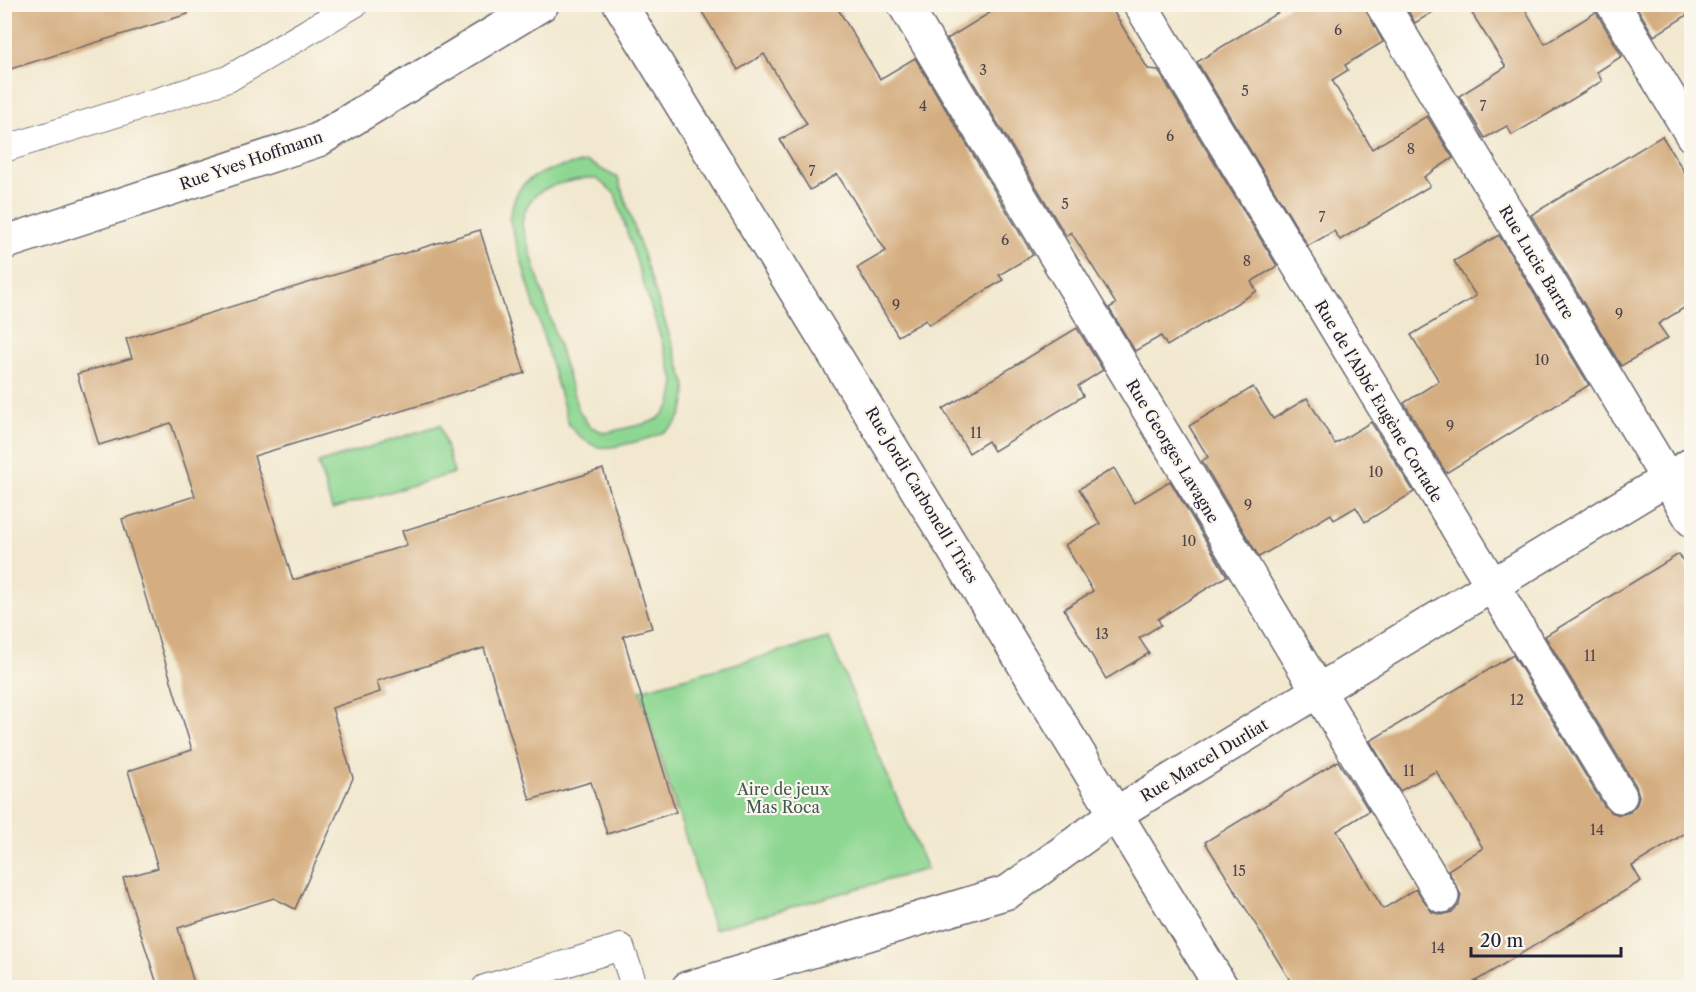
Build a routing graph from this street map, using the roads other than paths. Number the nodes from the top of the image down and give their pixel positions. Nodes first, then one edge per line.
1 (355, 4) edge
2 (542, 4) edge
3 (621, 4) edge
4 (904, 4) edge
5 (1140, 4) edge
6 (1382, 4) edge
7 (1613, 4) edge
8 (1692, 135) edge
9 (4, 149) edge
10 (4, 243) edge
11 (1679, 472) edge
12 (1692, 520) edge
13 (1491, 586) junction
14 (1317, 692) junction
15 (1620, 796) dead end
16 (1117, 813) junction
17 (1442, 897) dead end
18 (485, 987) edge
19 (634, 987) edge
20 (688, 987) edge
21 (1222, 987) edge

1 - 9 lane
2 - 10 street, Rue Yves Hoffmann
3 - 16 street, Rue Jordi Carbonell i Tries
4 - 14 street, Rue Georges Lavagne
5 - 13 street, Rue de l'Abbé Eugène Cortade
6 - 11 street, Rue Lucie Bartre
7 - 8 street
11 - 12 street, Rue Lucie Bartre
11 - 13 street, Rue Marcel Durliat
13 - 14 street, Rue Marcel Durliat
13 - 15 street, Rue de l'Abbé Eugène Cortade
14 - 16 street, Rue Marcel Durliat
14 - 17 street, Rue Georges Lavagne
16 - 20 street, Rue Marcel Durliat
16 - 21 street, Rue Jordi Carbonell i Tries
18 - 19 lane

